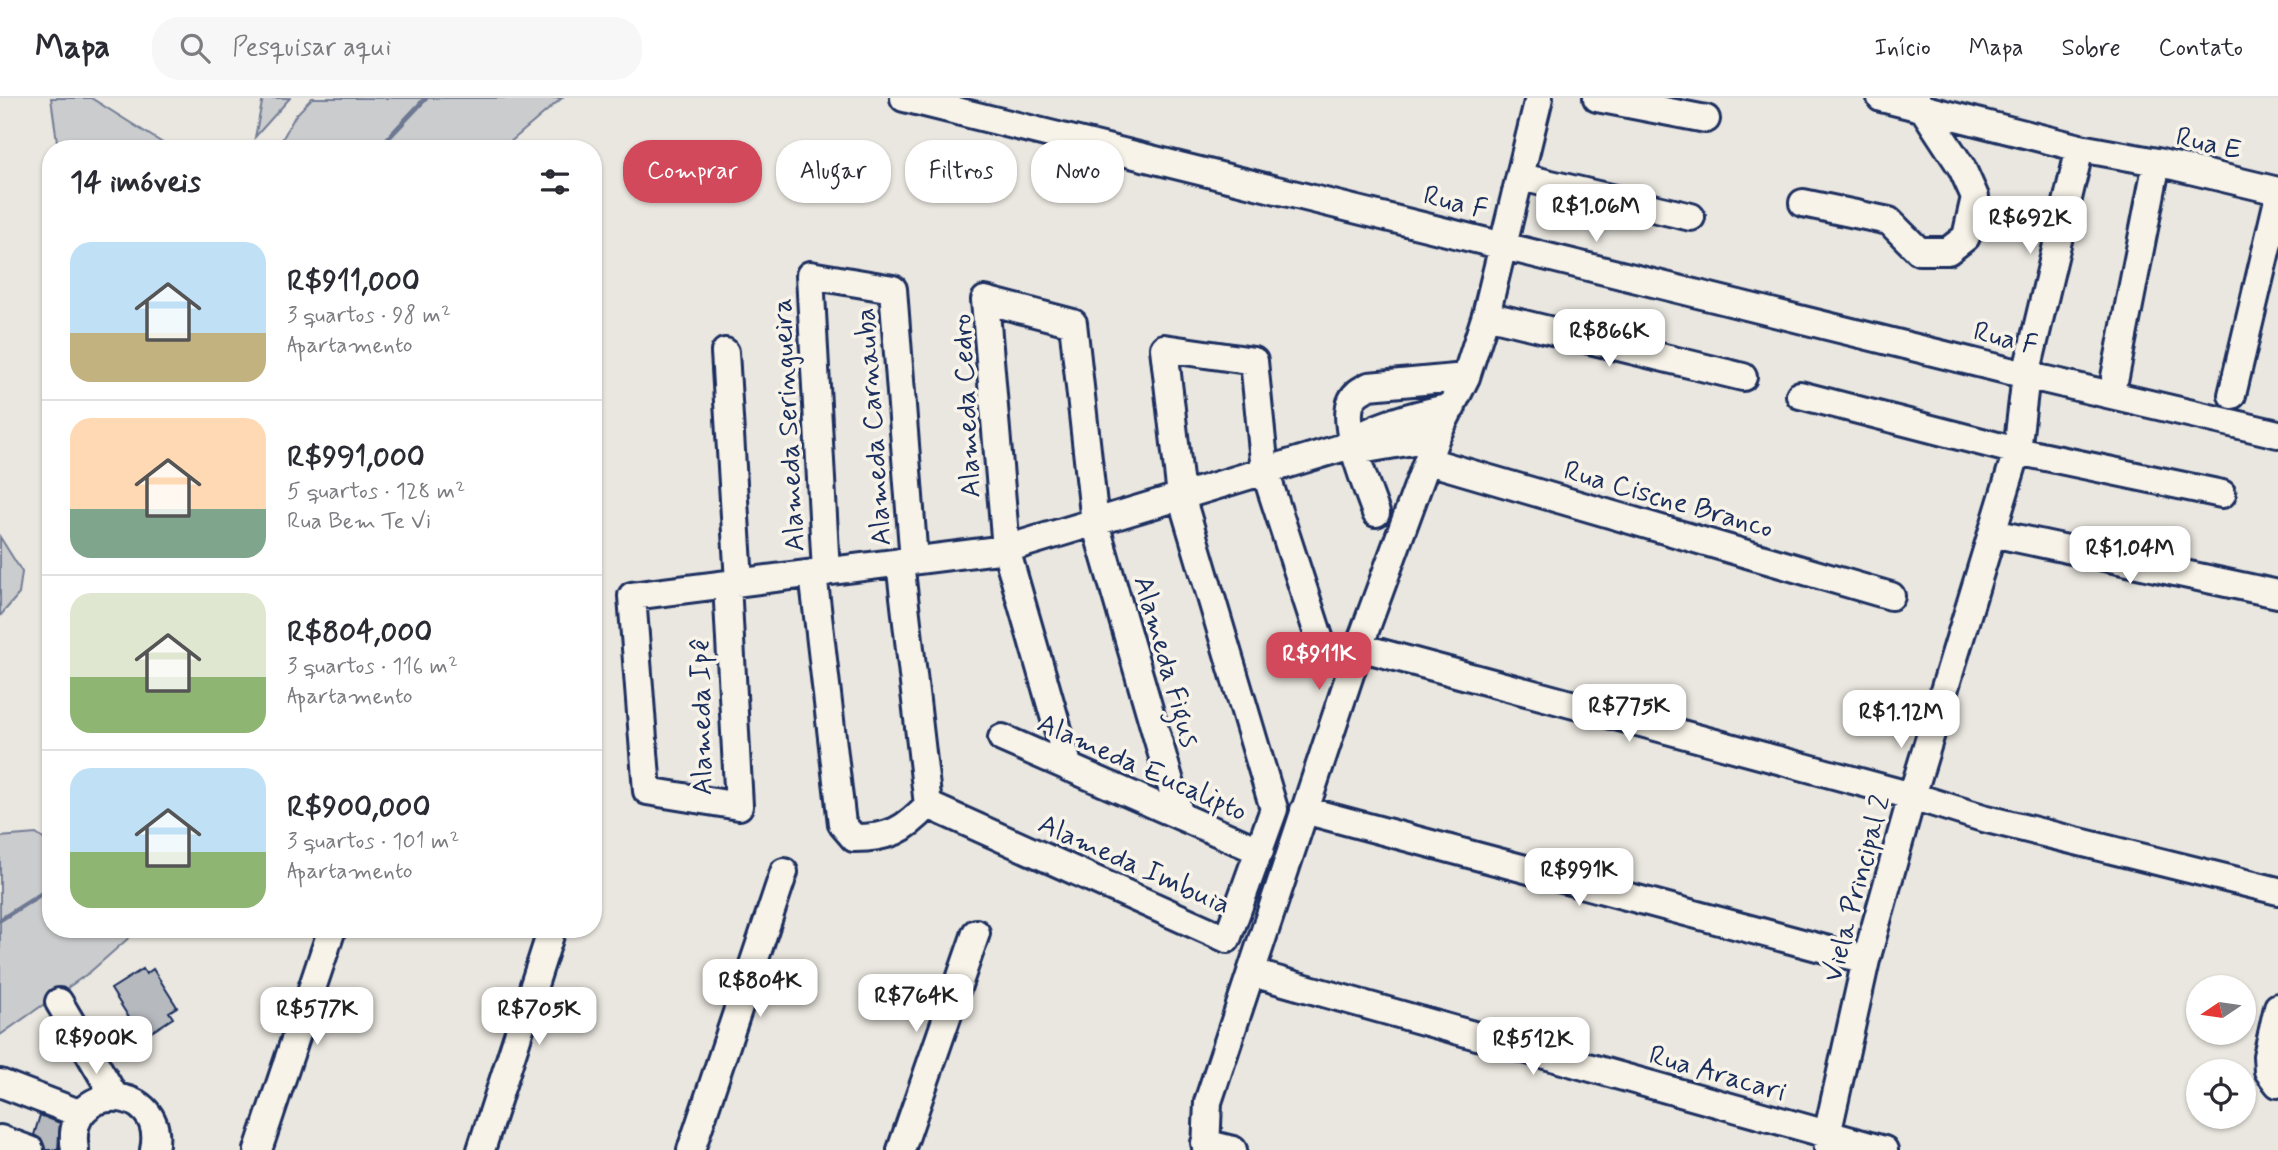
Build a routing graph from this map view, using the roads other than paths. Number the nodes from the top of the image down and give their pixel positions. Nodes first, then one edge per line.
1 (904, 98) edge
2 (1539, 98) edge
3 (1597, 98) edge
4 (1881, 98) edge
5 (1922, 107) junction
6 (1979, 109) edge
7 (1706, 118) dead end
8 (2080, 148) junction
9 (2157, 162) junction
10 (1521, 177) junction
11 (2278, 191) edge
12 (2278, 201) edge
13 (1802, 203) dead end
14 (1691, 216) dead end
15 (1504, 246) junction
16 (893, 289) joint
17 (1486, 315) junction
18 (1073, 323) joint
19 (724, 352) dead end
20 (2026, 374) junction
21 (1466, 376) junction
22 (1743, 377) dead end
23 (2115, 377) dead end
24 (2232, 395) dead end
25 (1800, 396) dead end
26 (1451, 407) junction
27 (2278, 434) edge
28 (1349, 446) junction
29 (1432, 449) junction
30 (2017, 451) junction
31 (1265, 471) junction
32 (2222, 494) dead end
33 (1181, 496) junction
34 (1376, 513) dead end
35 (1095, 523) junction
36 (1993, 533) junction
37 (1006, 549) junction
38 (907, 562) junction
39 (820, 572) junction
40 (733, 583) junction
41 (2278, 594) edge
42 (1891, 596) dead end
43 (1320, 640) dead end
44 (1359, 647) junction
45 (1002, 738) dead end
46 (1069, 768) junction
47 (1912, 796) junction
48 (928, 806) junction
49 (1304, 810) junction
50 (1180, 816) junction
51 (1260, 851) junction
52 (783, 872) dead end
53 (2278, 891) edge
54 (976, 933) dead end
55 (329, 938) edge
56 (549, 938) edge
57 (1866, 960) junction
58 (1252, 973) junction
59 (59, 1002) dead end
60 (2278, 1007) edge
61 (0, 1083) edge
62 (2278, 1084) edge
63 (115, 1097) junction
64 (81, 1114) junction
65 (0, 1139) edge
66 (1828, 1143) edge
67 (1206, 1146) edge
68 (30, 1150) edge
69 (75, 1150) edge
70 (154, 1150) edge
71 (258, 1150) edge
72 (481, 1150) edge
73 (691, 1150) edge
74 (901, 1150) edge
75 (1233, 1150) edge
76 (1884, 1150) edge

1 - 15 street, Rua F
2 - 10 street
3 - 7 street
4 - 5 street, Rua E
5 - 6 street, Rua E
5 - 13 street
6 - 8 street, Rua E
8 - 9 street, Rua E
8 - 20 street, Viela Principal 2
9 - 11 street, Rua E
9 - 23 street
10 - 14 street
10 - 15 street
12 - 24 street
15 - 17 street
15 - 20 street, Rua F
16 - 38 street, Alameda Carnauba
16 - 39 street, Alameda Seringueira
17 - 21 street
17 - 22 street
18 - 35 street, Alameda Figus
18 - 37 street, Alameda Cedro
19 - 40 street
20 - 27 street, Rua F
20 - 30 street, Viela Principal 2
21 - 26 street
21 - 28 street
25 - 30 street
26 - 28 street
26 - 29 street
28 - 29 street
28 - 31 street
28 - 34 street
29 - 42 street, Rua Ciscne Branco
29 - 44 street
30 - 32 street
30 - 36 street, Viela Principal 2
31 - 33 street
31 - 33 street
31 - 43 street
33 - 35 street
33 - 51 street, Alameda Imbuia
35 - 37 street
35 - 50 street, Alameda Figus
36 - 41 street
36 - 47 street, Viela Principal 2
37 - 38 street
37 - 46 street
38 - 39 street
38 - 48 street, Alameda Carnauba
39 - 40 street
39 - 48 street
40 - 40 street, Alameda Ipê
44 - 47 street
44 - 49 street
45 - 46 street, Alameda Eucalipto
46 - 50 street, Alameda Eucalipto
47 - 53 street
47 - 57 street, Viela Principal 2
48 - 51 street, Alameda Imbuia
49 - 57 street
49 - 58 street
50 - 51 street, Alameda Eucalipto
52 - 73 street
54 - 74 street
55 - 71 street
56 - 72 street
57 - 66 street, Viela Principal 2
58 - 66 street, Rua Aracari
58 - 67 street
59 - 63 street
60 - 62 street
61 - 64 street
63 - 64 street
63 - 70 street
64 - 69 street
65 - 68 street
66 - 76 street, Rua Aracari
67 - 75 street

